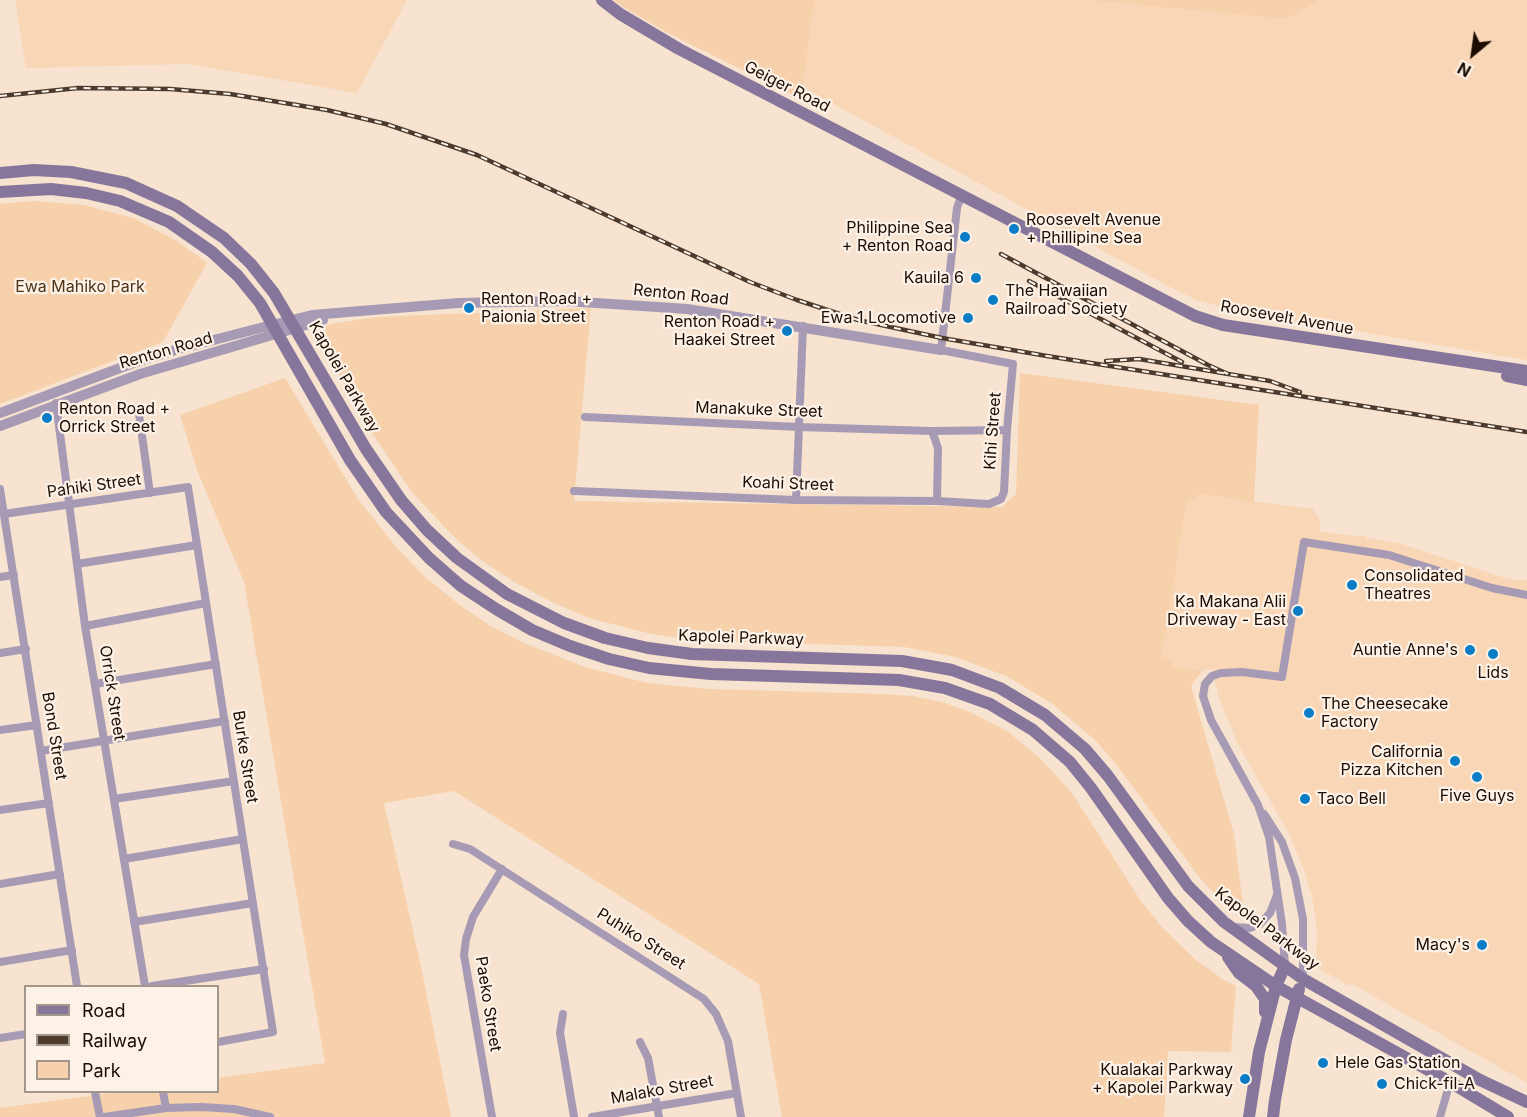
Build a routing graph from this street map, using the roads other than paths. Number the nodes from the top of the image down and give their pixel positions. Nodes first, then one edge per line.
1 (602, 0) edge
2 (0, 173) edge
3 (0, 192) edge
4 (962, 194) junction
5 (294, 325) junction
6 (803, 326) junction
7 (276, 330) junction
8 (191, 345) junction
9 (941, 350) junction
10 (1388, 351) junction
11 (195, 359) junction
12 (1013, 364) joint
13 (1527, 371) edge
14 (1527, 380) edge
15 (56, 404) junction
16 (0, 413) edge
17 (139, 414) dead end
18 (585, 417) dead end
19 (0, 426) edge
20 (799, 427) junction
21 (1007, 430) junction
22 (932, 431) junction
23 (188, 487) joint
24 (0, 489) edge
25 (574, 491) dead end
26 (150, 493) junction
27 (1001, 499) joint
28 (796, 500) junction
29 (937, 501) junction
30 (69, 504) junction
31 (4, 514) junction
32 (197, 544) junction
33 (77, 564) junction
34 (14, 575) junction
35 (0, 577) edge
36 (1527, 595) edge
37 (206, 603) junction
38 (85, 626) junction
39 (26, 649) junction
40 (0, 653) edge
41 (216, 664) junction
42 (95, 684) junction
43 (225, 721) junction
44 (37, 725) junction
45 (0, 730) edge
46 (104, 740) junction
47 (41, 751) junction
48 (234, 781) junction
49 (114, 799) junction
50 (49, 804) junction
51 (1258, 805) junction
52 (0, 810) edge
53 (243, 839) junction
54 (453, 844) dead end
55 (124, 859) junction
56 (502, 869) junction
57 (60, 874) junction
58 (0, 884) edge
59 (1277, 895) junction
60 (253, 903) junction
61 (134, 922) junction
62 (1230, 926) junction
63 (72, 950) junction
64 (1224, 951) junction
65 (0, 962) edge
66 (1285, 966) junction
67 (264, 969) junction
68 (1303, 979) junction
69 (77, 985) edge
70 (145, 985) edge
71 (164, 985) edge
72 (1276, 986) junction
73 (1297, 996) junction
74 (563, 1014) dead end
75 (1266, 1026) junction
76 (24, 1034) edge
77 (0, 1038) edge
78 (219, 1042) edge
79 (640, 1042) dead end
80 (1450, 1082) junction
81 (95, 1093) edge
82 (163, 1093) edge
83 (736, 1093) junction
84 (1527, 1102) edge
85 (657, 1106) junction
86 (166, 1108) junction
87 (102, 1117) edge
88 (270, 1117) edge
89 (492, 1117) edge
90 (574, 1117) edge
91 (592, 1117) edge
92 (658, 1117) edge
93 (741, 1117) edge
94 (1249, 1117) edge
95 (1274, 1117) edge
96 (1440, 1117) edge
97 (1508, 1117) edge

1 - 4 main road, Geiger Road
2 - 5 main road, Kapolei Parkway
3 - 7 main road
4 - 9 street
4 - 10 main road, Roosevelt Avenue
5 - 6 street, Renton Road
5 - 7 street, Renton Road
5 - 62 main road, Kapolei Parkway
6 - 9 street, Renton Road
6 - 20 street
7 - 8 street, Renton Road
7 - 11 street, Renton Road
7 - 64 main road
8 - 11 street
8 - 16 street, Renton Road
9 - 12 street, Renton Road
10 - 13 main road, Roosevelt Avenue
10 - 14 main road
11 - 15 street, Renton Road
12 - 21 street, Kihi Street
15 - 19 street, Renton Road
15 - 30 street, Orrick Street
17 - 26 street
18 - 20 street, Manakuke Street
20 - 22 street, Manakuke Street
20 - 28 street
21 - 22 street, Manakuke Street
21 - 27 street, Kihi Street
22 - 29 street
23 - 26 street, Pahiki Street
23 - 32 street, Burke Street
24 - 31 street, Bond Street
25 - 28 street, Koahi Street
26 - 30 street, Pahiki Street
27 - 29 street, Koahi Street
28 - 29 street, Koahi Street
30 - 31 street, Pahiki Street
30 - 33 street, Orrick Street
31 - 34 street, Bond Street
32 - 33 street
32 - 37 street, Burke Street
33 - 38 street, Orrick Street
34 - 35 street
34 - 39 street, Bond Street
36 - 51 street
37 - 38 street
37 - 41 street, Burke Street
38 - 42 street, Orrick Street
39 - 40 street
39 - 44 street, Bond Street
41 - 42 street
41 - 43 street, Burke Street
42 - 46 street, Orrick Street
43 - 46 street
43 - 48 street, Burke Street
44 - 45 street
44 - 47 street, Bond Street
46 - 47 street
46 - 49 street, Orrick Street
47 - 50 street, Bond Street
48 - 49 street
48 - 53 street, Burke Street
49 - 55 street, Orrick Street
50 - 52 street
50 - 57 street, Bond Street
51 - 59 street
51 - 68 street
53 - 55 street
53 - 60 street, Burke Street
54 - 56 street, Puhiko Street
55 - 61 street, Orrick Street
56 - 83 street, Puhiko Street
56 - 89 street, Paeko Street
57 - 58 street
57 - 63 street, Bond Street
59 - 62 street
59 - 66 street
60 - 61 street
60 - 67 street, Burke Street
61 - 70 street, Orrick Street
62 - 66 main road, Kapolei Parkway
63 - 65 street
63 - 69 street, Bond Street
64 - 72 main road
64 - 75 main road
66 - 68 main road, Kapolei Parkway
66 - 72 main road
67 - 71 street
67 - 78 street, Burke Street
68 - 73 main road
68 - 84 main road, Kapolei Parkway
72 - 73 main road
72 - 75 main road
73 - 80 main road
73 - 95 main road
74 - 90 street
75 - 94 main road
76 - 77 street
79 - 85 street
80 - 96 street
80 - 97 main road
81 - 87 street
82 - 86 street
83 - 85 street, Malako Street
83 - 93 street, Puhiko Street
85 - 91 street, Malako Street
85 - 92 street
86 - 87 street
86 - 88 street

